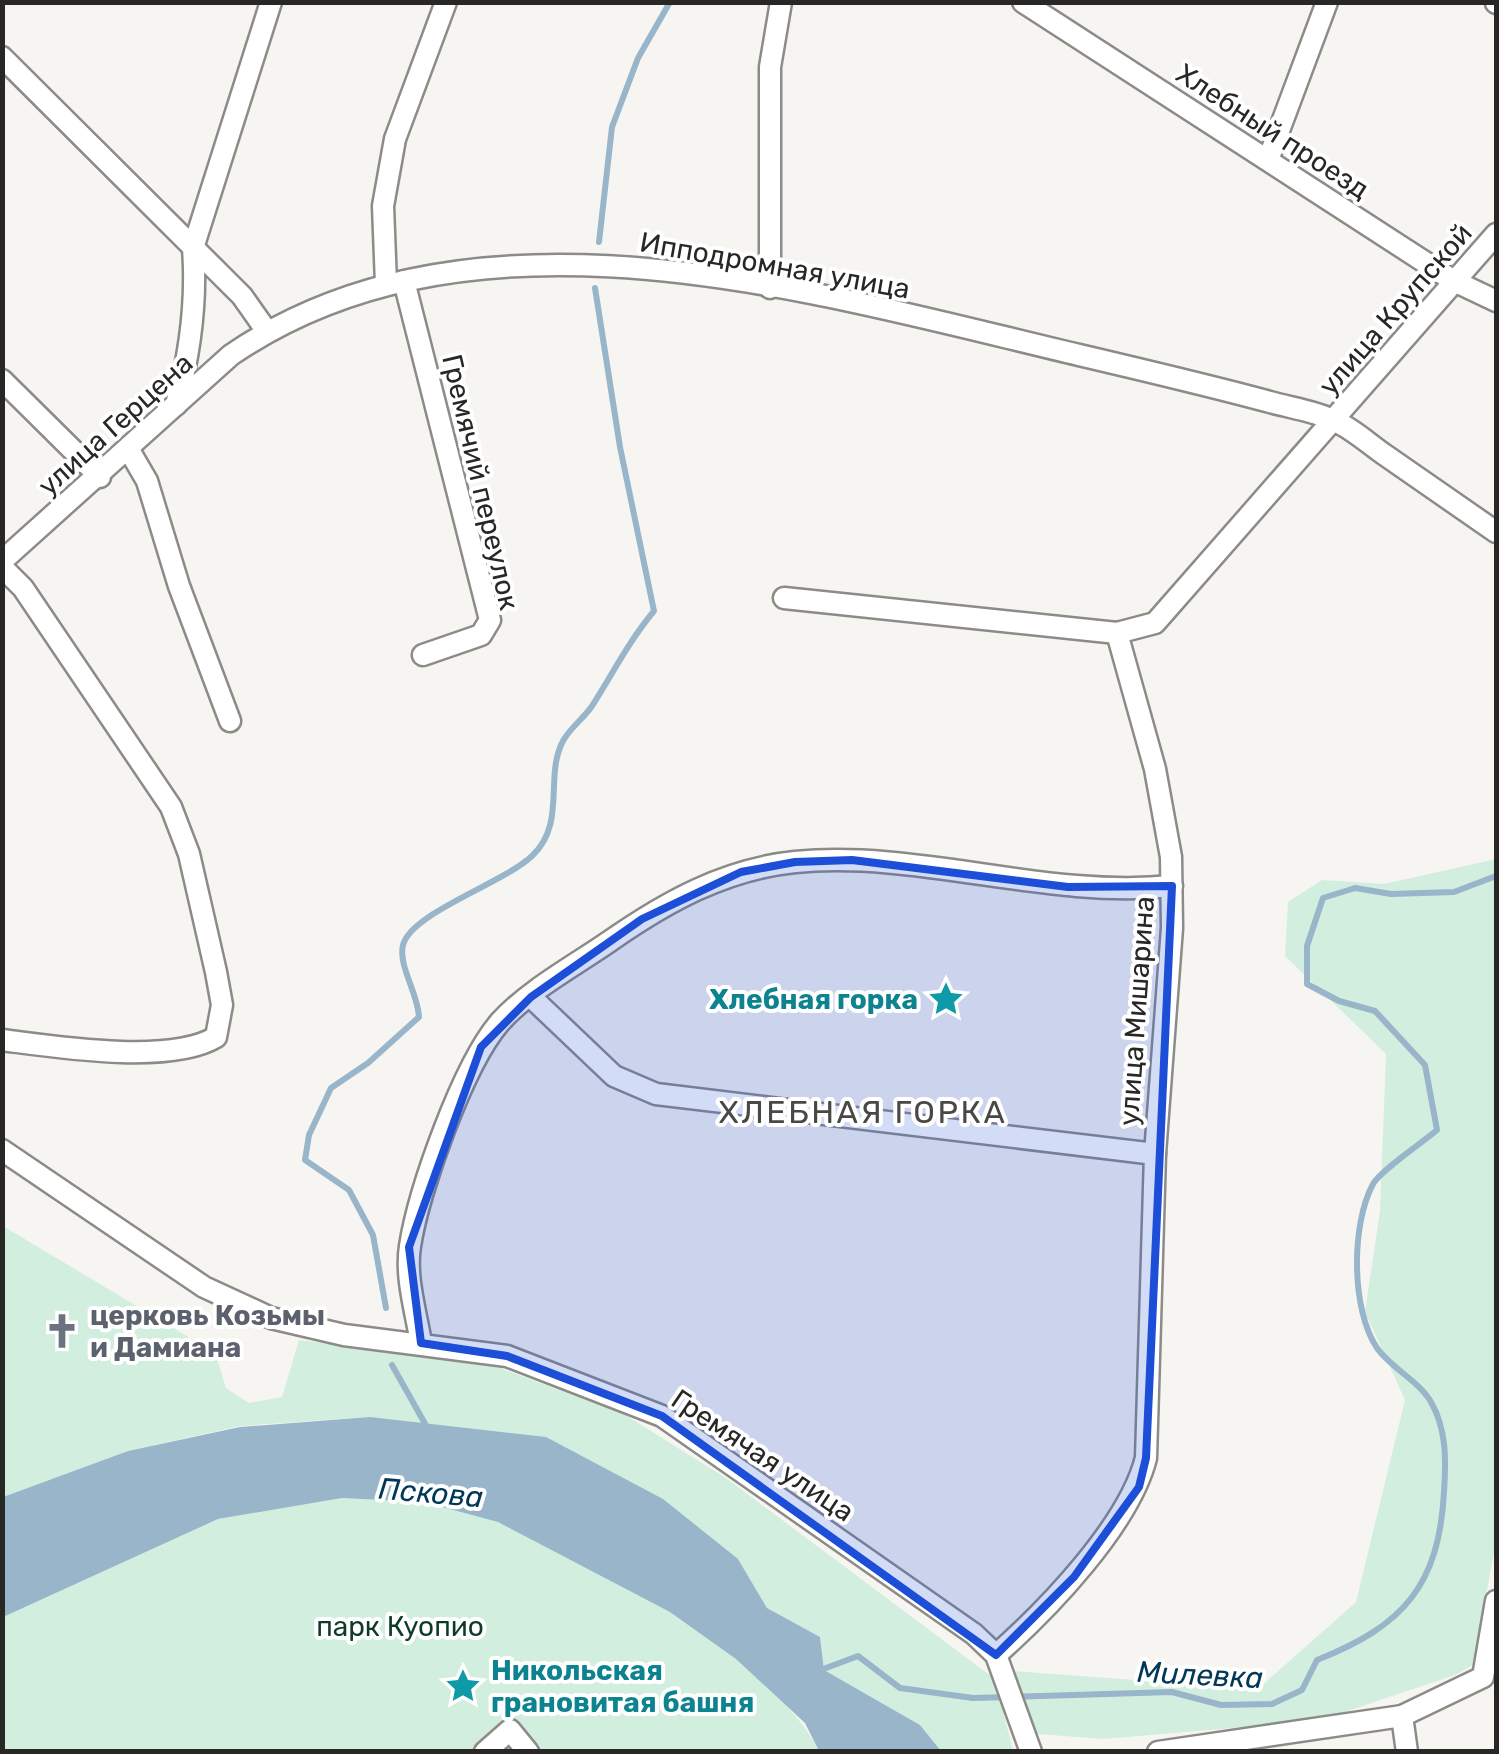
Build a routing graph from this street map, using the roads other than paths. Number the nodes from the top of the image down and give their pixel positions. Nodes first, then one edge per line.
1 (272, 2) edge
2 (446, 2) edge
3 (781, 2) edge
4 (1023, 2) edge
5 (1327, 2) edge
6 (2, 57) edge
7 (1268, 160) junction
8 (1496, 234) edge
9 (194, 248) junction
10 (1454, 281) junction
11 (395, 282) junction
12 (770, 288) junction
13 (1496, 301) edge
14 (266, 330) junction
15 (2, 380) edge
16 (176, 407) junction
17 (1334, 420) junction
18 (128, 450) junction
19 (100, 478) junction
20 (1496, 532) edge
21 (2, 564) edge
22 (784, 598) dead end
23 (1117, 633) junction
24 (424, 656) dead end
25 (230, 720) dead end
26 (1172, 886) junction
27 (530, 997) junction
28 (2, 1040) edge
29 (2, 1150) edge
30 (1155, 1154) junction
31 (414, 1342) junction
32 (1496, 1602) edge
33 (1000, 1664) junction
34 (1402, 1716) junction
35 (1029, 1746) edge
36 (485, 1752) edge
37 (528, 1752) edge
38 (1158, 1752) edge
39 (1406, 1752) edge

1 - 9 street
2 - 11 street, Гремячий переулок
3 - 12 street
4 - 7 street, Хлебный проезд
5 - 7 street
6 - 9 street
7 - 10 street, Хлебный проезд
8 - 10 street, улица Крупской
9 - 14 street
9 - 16 street
10 - 13 street, Хлебный проезд
10 - 17 street, улица Крупской
11 - 12 street, Ипподромная улица
11 - 14 street, Ипподромная улица
11 - 24 street, Гремячий переулок
12 - 17 street, Ипподромная улица
14 - 16 street, улица Герцена
15 - 19 street
16 - 18 street, улица Герцена
17 - 20 street, Ипподромная улица
17 - 23 street
18 - 19 street, улица Герцена
18 - 25 street
19 - 21 street, улица Герцена
21 - 28 street
22 - 23 street
23 - 26 street, улица Мишарина
26 - 27 street
26 - 30 street, улица Мишарина
27 - 30 street
27 - 31 street
29 - 31 street, Гремячая улица
30 - 33 street, улица Мишарина
31 - 33 street, Гремячая улица
32 - 34 street
33 - 35 street
34 - 38 street
34 - 39 street
36 - 37 street

